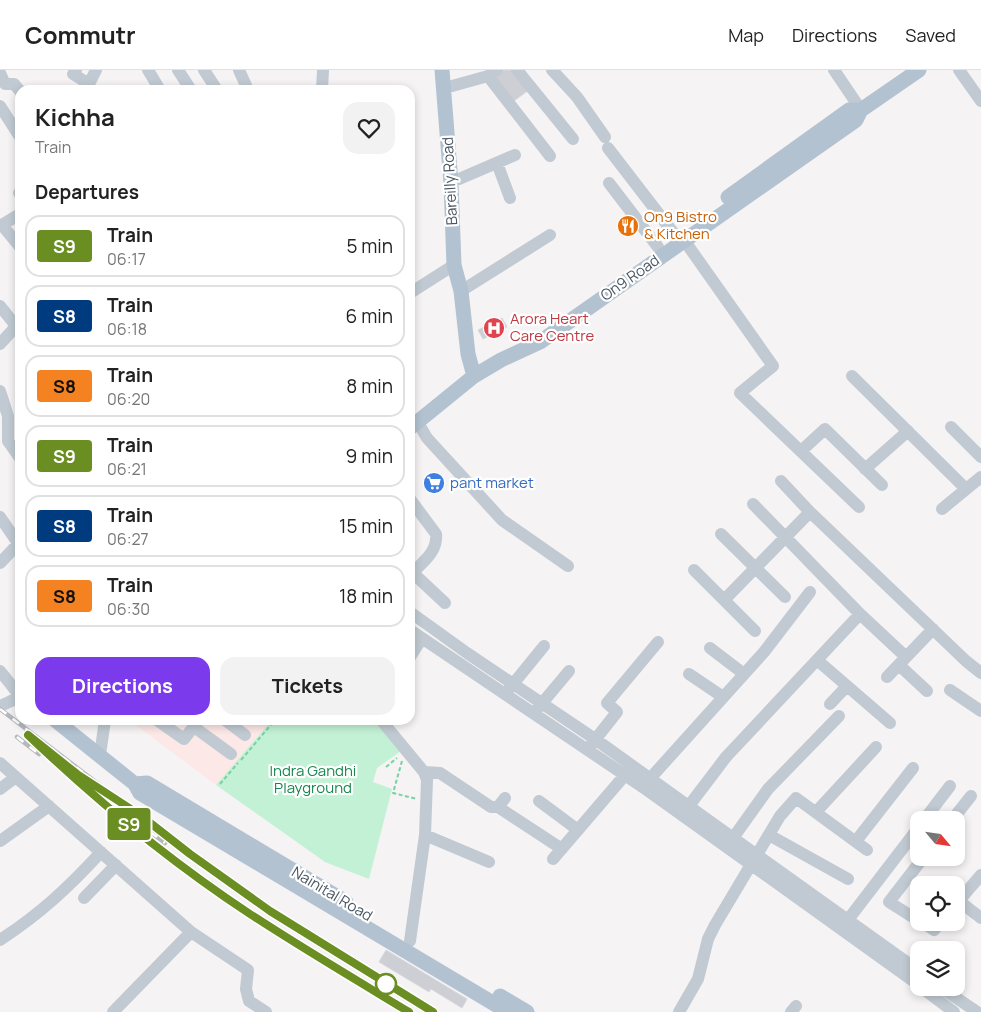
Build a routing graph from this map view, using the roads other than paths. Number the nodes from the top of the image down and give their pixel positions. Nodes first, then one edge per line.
1 (96, 70) edge
2 (148, 70) edge
3 (178, 70) edge
4 (204, 70) edge
5 (239, 70) edge
6 (323, 70) edge
7 (442, 70) edge
8 (451, 70) edge
9 (517, 70) edge
10 (552, 70) edge
11 (834, 70) edge
12 (919, 70) edge
13 (959, 70) edge
14 (72, 71) edge
15 (0, 73) edge
16 (492, 73) edge
17 (15, 85) edge
18 (87, 85) edge
19 (90, 85) edge
20 (157, 85) edge
21 (188, 85) edge
22 (214, 85) edge
23 (246, 85) edge
24 (322, 85) edge
25 (452, 86) junction
26 (981, 101) edge
27 (0, 106) edge
28 (861, 110) junction
29 (15, 129) edge
30 (573, 139) dead end
31 (515, 155) dead end
32 (550, 156) dead end
33 (497, 163) junction
34 (459, 179) junction
35 (609, 183) dead end
36 (510, 198) dead end
37 (15, 217) edge
38 (1, 226) edge
39 (550, 235) dead end
40 (679, 238) junction
41 (15, 241) edge
42 (658, 248) junction
43 (454, 265) junction
44 (415, 288) edge
45 (461, 291) junction
46 (0, 306) edge
47 (15, 321) edge
48 (15, 327) edge
49 (0, 344) edge
50 (500, 360) junction
51 (474, 376) junction
52 (852, 376) dead end
53 (0, 391) edge
54 (9, 417) edge
55 (415, 423) edge
56 (951, 426) dead end
57 (415, 428) edge
58 (908, 432) junction
59 (15, 451) edge
60 (801, 451) junction
61 (981, 457) edge
62 (865, 469) junction
63 (981, 477) edge
64 (781, 481) dead end
65 (882, 485) dead end
66 (966, 489) junction
67 (753, 504) dead end
68 (415, 507) edge
69 (859, 507) dead end
70 (942, 509) dead end
71 (810, 512) junction
72 (0, 517) edge
73 (721, 534) dead end
74 (785, 537) junction
75 (15, 538) edge
76 (15, 548) edge
77 (0, 562) edge
78 (568, 566) dead end
79 (755, 568) junction
80 (415, 570) edge
81 (694, 570) dead end
82 (415, 577) edge
83 (810, 592) dead end
84 (785, 597) dead end
85 (724, 600) junction
86 (445, 603) dead end
87 (860, 614) junction
88 (415, 615) edge
89 (933, 629) junction
90 (756, 631) dead end
91 (415, 633) edge
92 (422, 638) junction
93 (658, 642) dead end
94 (544, 646) dead end
95 (710, 648) dead end
96 (415, 649) edge
97 (817, 660) junction
98 (903, 661) junction
99 (0, 671) edge
100 (569, 671) dead end
101 (981, 673) edge
102 (689, 674) dead end
103 (744, 674) junction
104 (888, 677) dead end
105 (513, 684) junction
106 (847, 686) junction
107 (15, 690) edge
108 (950, 690) dead end
109 (927, 691) dead end
110 (505, 695) junction
111 (723, 697) junction
112 (15, 699) edge
113 (541, 703) junction
114 (830, 704) dead end
115 (0, 706) edge
116 (980, 709) edge
117 (534, 715) junction
118 (839, 716) dead end
119 (890, 723) dead end
120 (61, 725) edge
121 (103, 725) edge
122 (164, 725) edge
123 (194, 725) edge
124 (198, 725) edge
125 (231, 725) edge
126 (385, 725) edge
127 (245, 736) dead end
128 (595, 739) junction
129 (876, 747) dead end
130 (588, 751) junction
131 (231, 754) dead end
132 (100, 756) junction
133 (0, 763) edge
134 (913, 768) dead end
135 (424, 772) junction
136 (625, 775) junction
137 (16, 777) junction
138 (647, 783) junction
139 (135, 784) junction
140 (950, 786) dead end
141 (0, 789) edge
142 (971, 796) dead end
143 (539, 800) dead end
144 (48, 806) junction
145 (686, 811) junction
146 (931, 811) edge
147 (959, 811) edge
148 (816, 812) junction
149 (578, 830) junction
150 (425, 834) junction
151 (769, 835) junction
152 (910, 839) edge
153 (0, 841) edge
154 (856, 841) junction
155 (730, 843) junction
156 (562, 849) junction
157 (867, 850) dead end
158 (101, 852) junction
159 (553, 859) dead end
160 (754, 860) junction
161 (489, 862) dead end
162 (116, 866) junction
163 (917, 866) edge
164 (981, 875) edge
165 (848, 879) dead end
166 (976, 890) edge
167 (84, 898) dead end
168 (965, 898) edge
169 (965, 908) edge
170 (910, 916) edge
171 (981, 918) edge
172 (847, 921) junction
173 (191, 932) junction
174 (0, 940) edge
175 (410, 941) junction
176 (910, 965) edge
177 (910, 978) edge
178 (933, 996) edge
179 (954, 996) edge
180 (113, 1012) edge
181 (266, 1012) edge
182 (508, 1012) edge
183 (526, 1012) edge
184 (679, 1012) edge
185 (954, 1012) edge
186 (978, 1012) edge

1 - 19 street
2 - 20 street
3 - 21 street
4 - 22 street
5 - 23 street
6 - 24 street
7 - 43 main road, Bareilly Road
8 - 25 main road, Bareilly Road
9 - 30 street
10 - 40 street
11 - 28 street
12 - 28 main road, On9 Road
13 - 26 street
14 - 18 street
15 - 17 street
16 - 25 street
16 - 32 street
25 - 34 main road, Bareilly Road
27 - 29 street
28 - 40 main road, On9 Road
31 - 33 street
33 - 34 street
33 - 36 street
34 - 45 main road, Bareilly Road
35 - 42 street
37 - 38 street
38 - 41 street
39 - 45 street
40 - 42 main road
40 - 50 main road, On9 Road
40 - 60 street
42 - 50 main road
43 - 44 street
43 - 45 main road, Bareilly Road
45 - 51 main road, Bareilly Road
46 - 47 street
48 - 49 street
50 - 51 main road, On9 Road
51 - 55 main road, On9 Road
52 - 58 street
53 - 54 street
54 - 59 street
56 - 61 street
57 - 78 street
58 - 62 street
58 - 66 street
60 - 62 street
60 - 69 street
62 - 65 street
63 - 66 street
64 - 71 street
66 - 70 street
67 - 74 street
68 - 80 street
71 - 74 street
71 - 89 street
72 - 75 street
73 - 79 street
74 - 79 street
74 - 87 street
76 - 77 street
79 - 84 street
79 - 85 street
81 - 85 street
82 - 86 street
83 - 103 street
85 - 90 street
87 - 97 street
87 - 98 street
88 - 105 street
89 - 98 street
89 - 101 street
91 - 92 street
92 - 96 street
92 - 110 street
93 - 128 street
94 - 105 street
95 - 103 street
97 - 106 street
97 - 145 street
98 - 104 street
98 - 109 street
99 - 107 street
100 - 113 street
102 - 111 street
103 - 111 street
105 - 110 street
105 - 113 street
106 - 114 street
106 - 119 street
108 - 116 street
110 - 117 street
111 - 138 street
112 - 115 street
113 - 117 street
113 - 128 street
117 - 130 street
118 - 155 street
120 - 132 main road, Nainital Road
121 - 132 street
122 - 123 street
124 - 131 street
125 - 127 street
126 - 135 street
128 - 130 street
128 - 138 street
129 - 148 street
130 - 136 street
132 - 139 main road, Nainital Road
133 - 137 street
134 - 154 street
135 - 150 street
135 - 156 street
136 - 138 street
136 - 149 street
137 - 141 street
137 - 144 street
138 - 145 street
139 - 175 main road, Nainital Road
139 - 182 main road, Nainital Road
140 - 146 street
142 - 147 street
143 - 149 street
144 - 153 street
144 - 158 street
145 - 155 street
148 - 151 street
148 - 154 street
149 - 156 street
150 - 161 street
150 - 175 street
151 - 160 street
151 - 165 street
152 - 172 street
154 - 157 street
155 - 160 street
156 - 159 street
158 - 162 street
158 - 174 street
160 - 172 street
160 - 177 street
160 - 184 street
162 - 167 street
162 - 173 street
163 - 170 street
164 - 166 street
166 - 168 street
169 - 171 street
172 - 176 street
173 - 180 street
173 - 181 street
175 - 183 main road, Nainital Road
178 - 185 street
179 - 186 street

